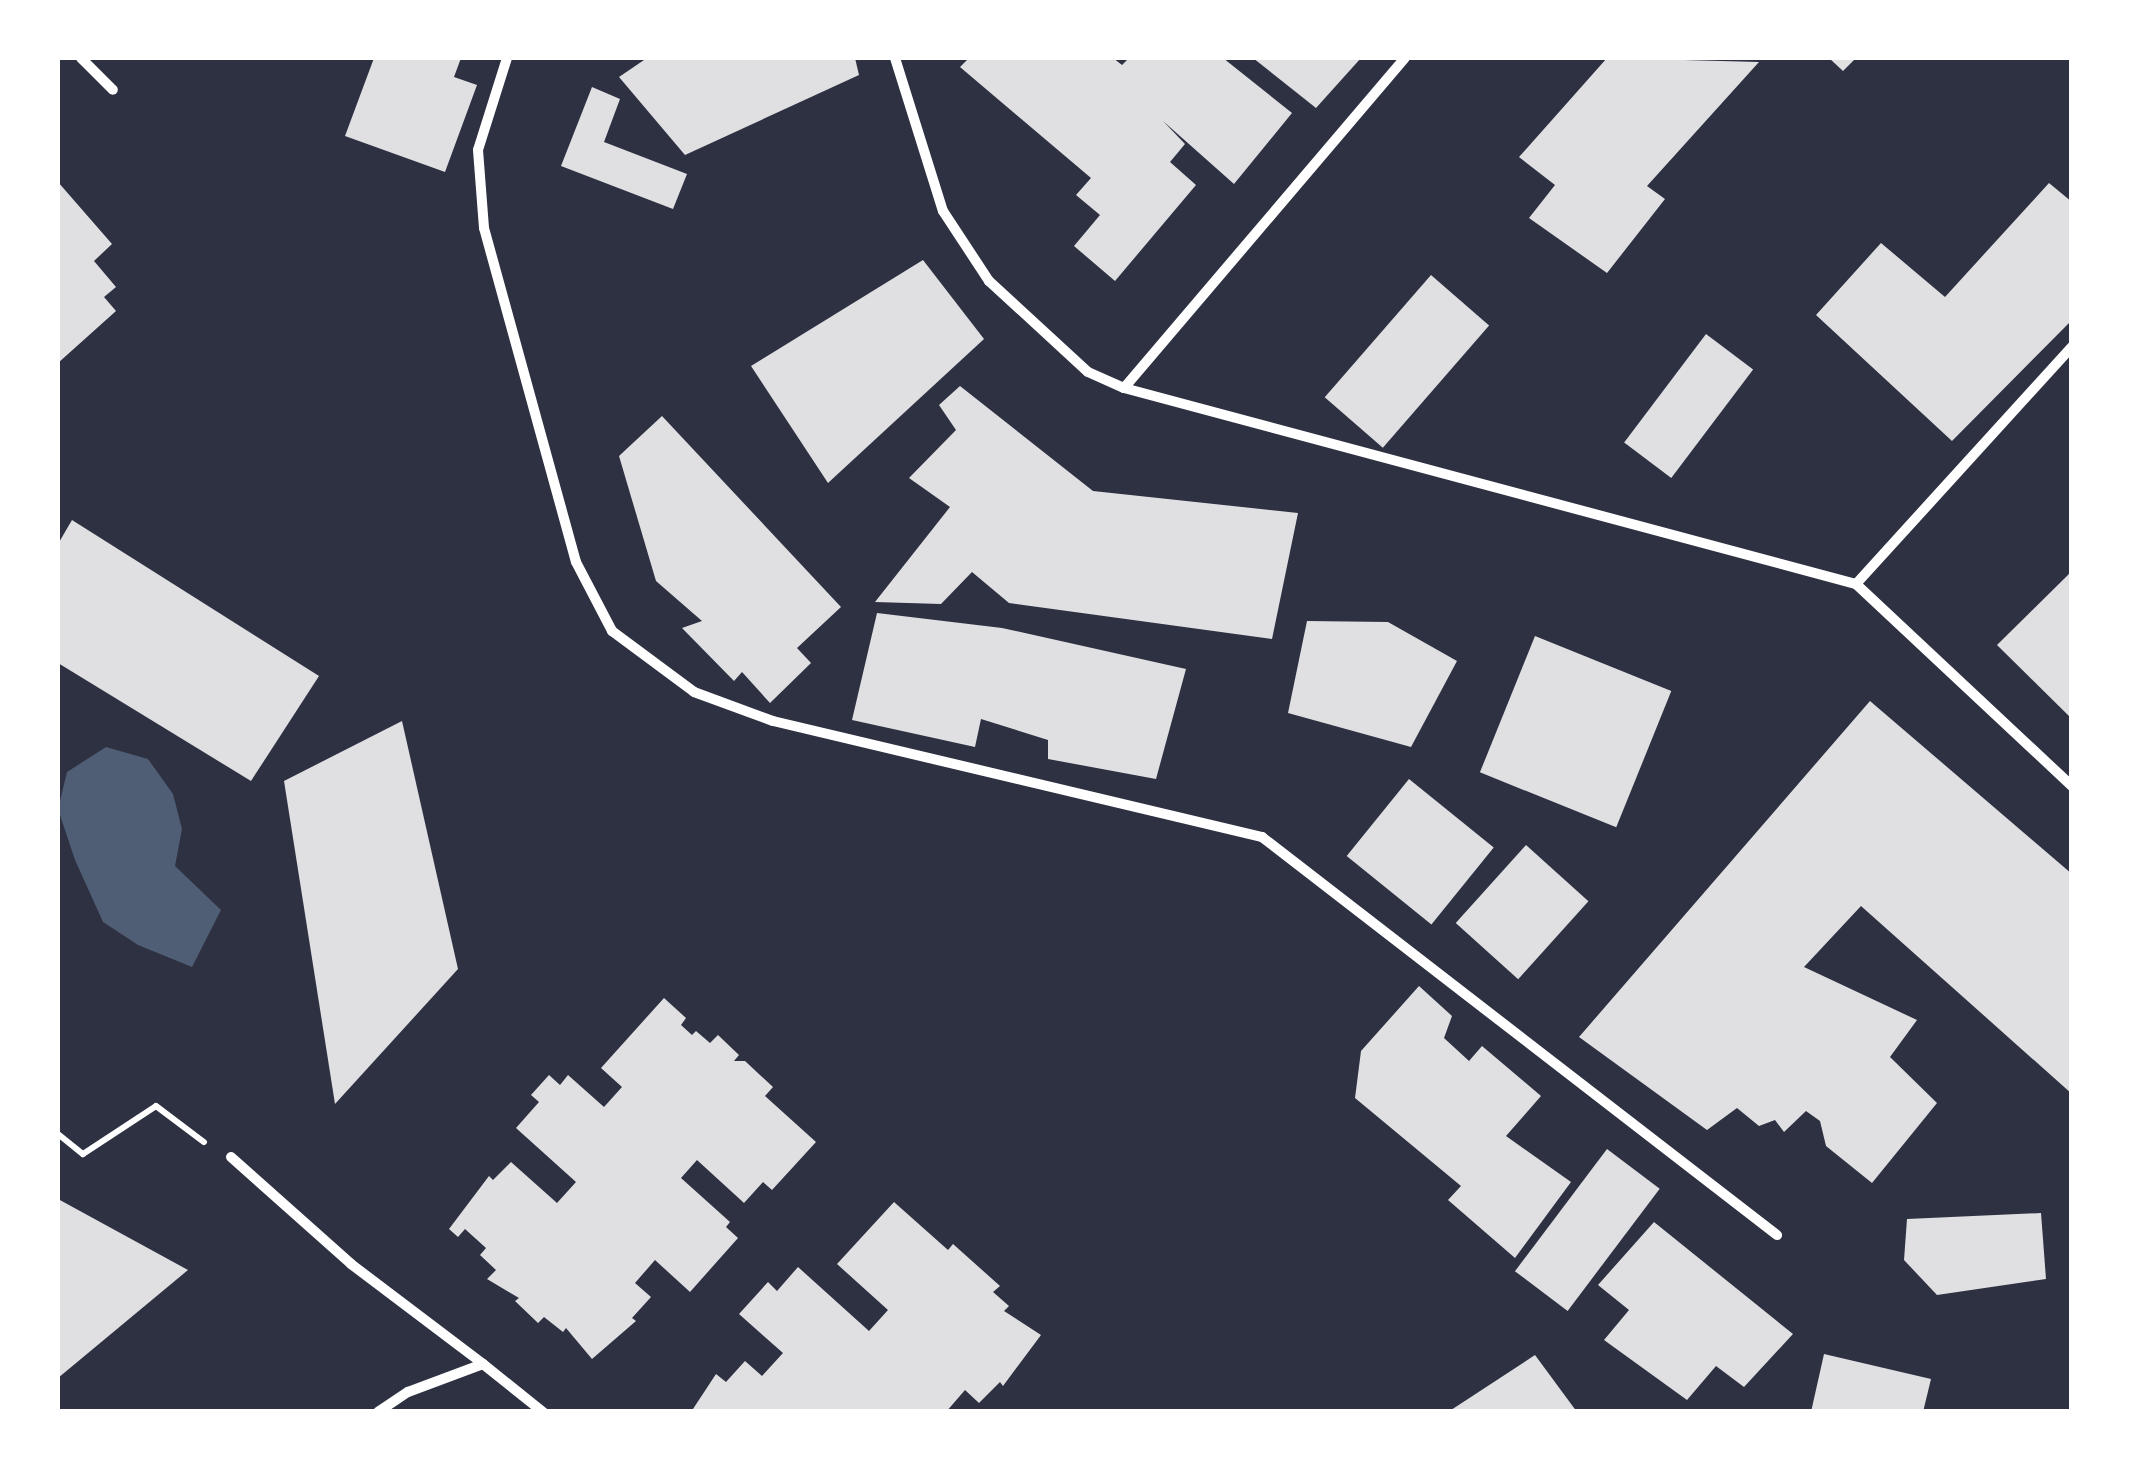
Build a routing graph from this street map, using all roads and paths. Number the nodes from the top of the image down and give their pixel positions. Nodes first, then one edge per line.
1 (81, 58) edge
2 (507, 58) edge
3 (895, 58) edge
4 (1405, 58) edge
5 (114, 90) dead end
6 (2072, 347) edge
7 (1124, 388) junction
8 (1856, 584) junction
9 (2072, 786) edge
10 (58, 1134) edge
11 (231, 1157) joint
12 (1777, 1236) dead end
13 (483, 1364) junction
14 (378, 1412) edge
15 (544, 1412) edge

1 - 5 street
2 - 12 street
3 - 7 street
4 - 7 street
6 - 8 street
7 - 8 street
8 - 9 street
10 - 11 path
11 - 13 street
13 - 14 street
13 - 15 street

